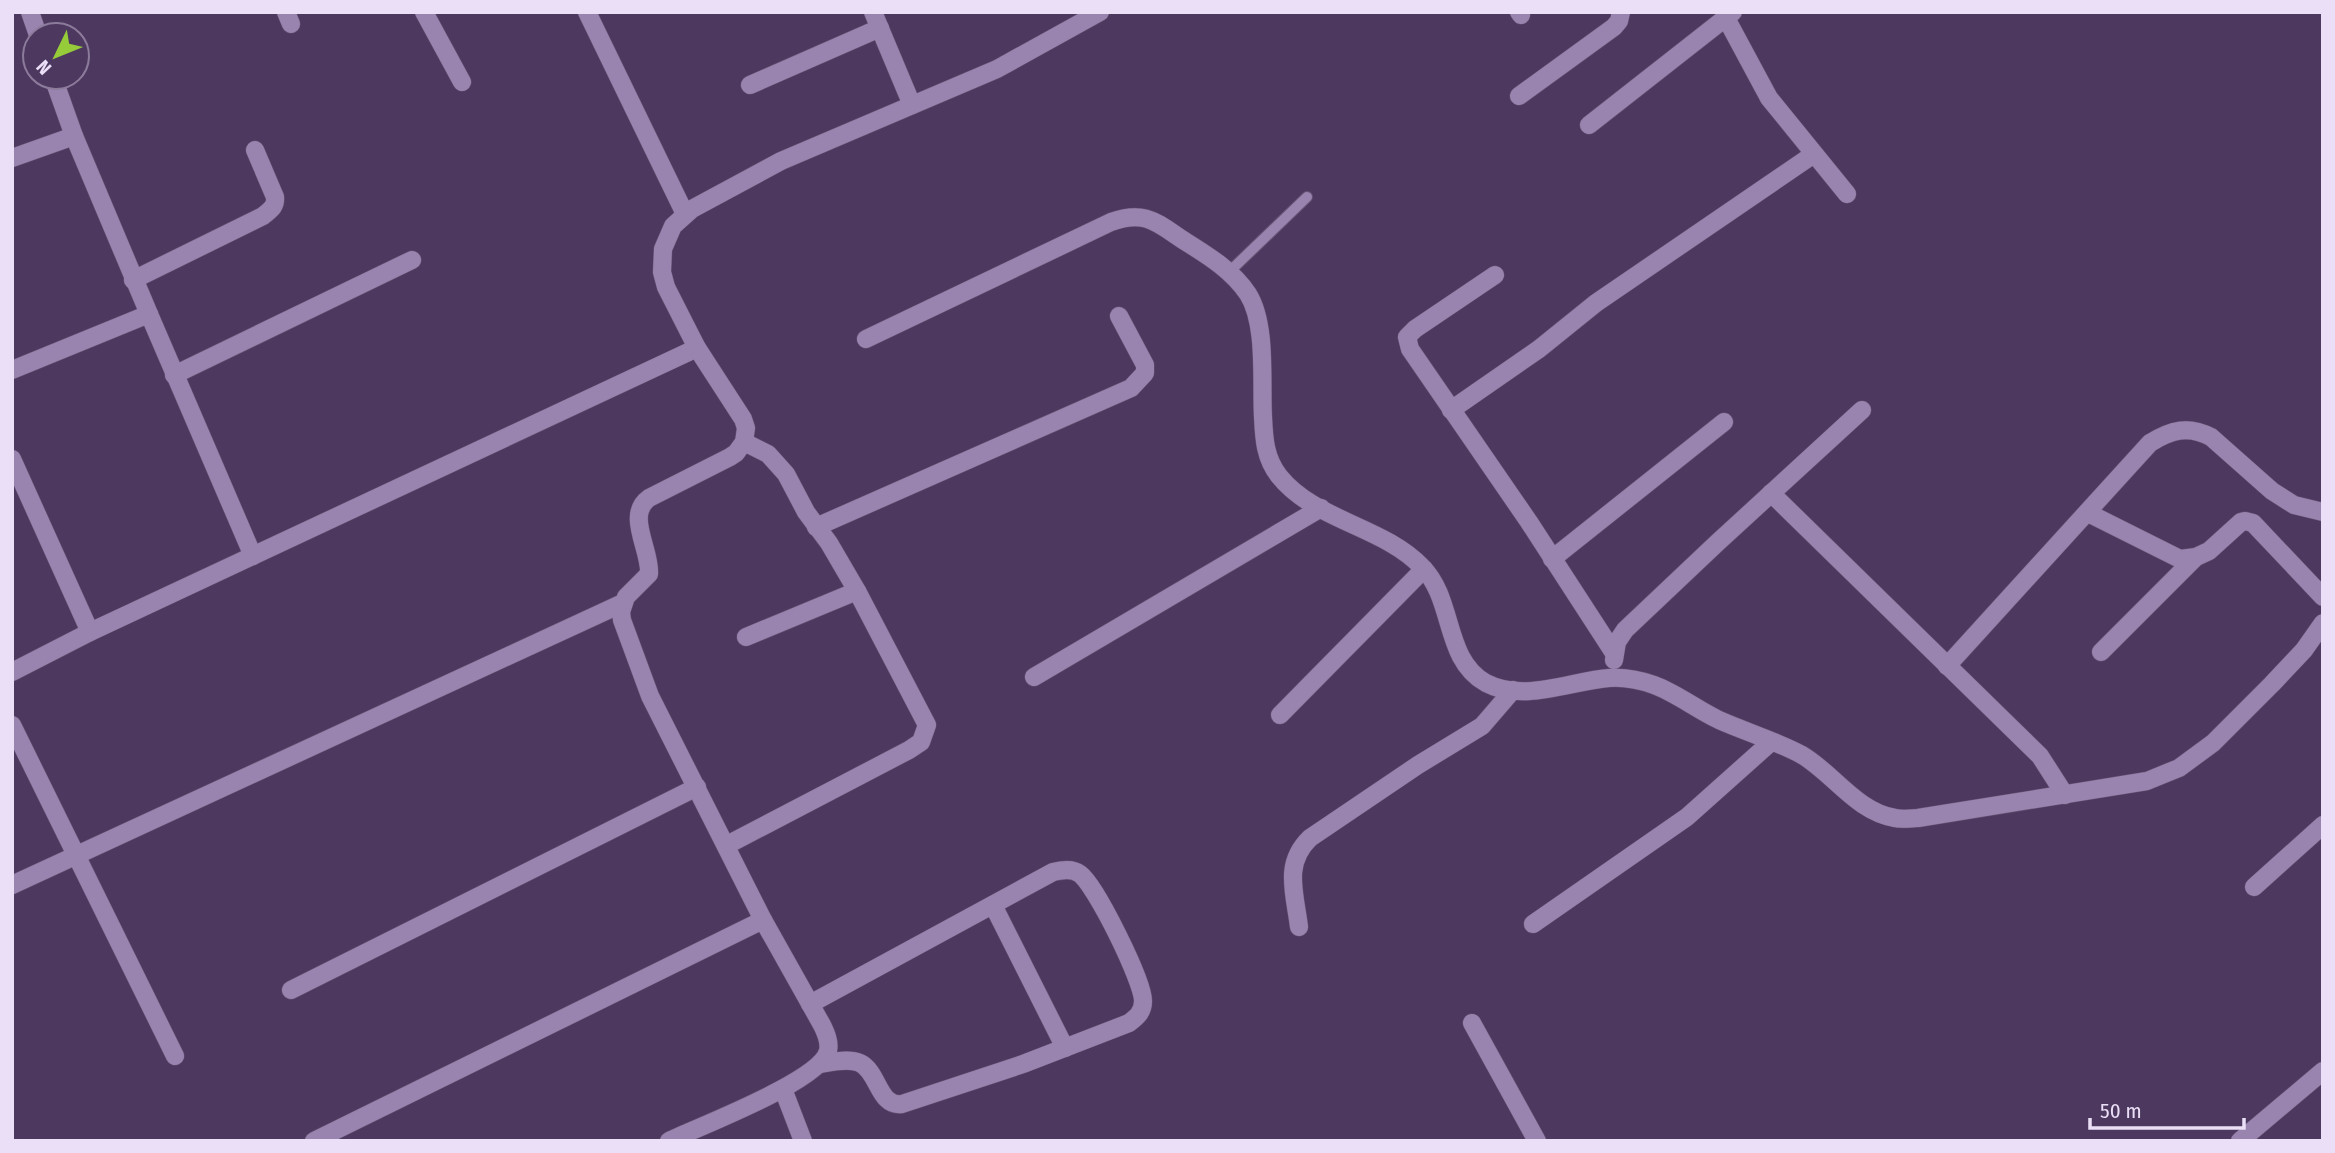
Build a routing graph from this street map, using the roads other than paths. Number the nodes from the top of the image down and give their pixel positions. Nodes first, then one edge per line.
1 (424, 12) edge
2 (587, 12) edge
3 (1100, 12) edge
4 (1622, 12) edge
5 (1729, 15) edge
6 (877, 20) edge
7 (1068, 20) edge
8 (462, 82) dead end
9 (750, 85) dead end
10 (58, 91) edge
11 (1519, 96) dead end
12 (912, 105) junction
13 (1589, 125) dead end
14 (74, 135) junction
15 (255, 150) dead end
16 (1814, 154) junction
17 (12, 158) edge
18 (1847, 194) dead end
19 (1307, 197) dead end
20 (685, 214) junction
21 (412, 260) dead end
22 (1229, 272) junction
23 (1495, 275) dead end
24 (133, 280) junction
25 (149, 314) junction
26 (1119, 316) dead end
27 (866, 339) dead end
28 (697, 348) junction
29 (12, 370) edge
30 (174, 374) junction
31 (1451, 410) junction
32 (1862, 410) dead end
33 (1724, 422) dead end
34 (744, 442) junction
35 (12, 459) edge
36 (1771, 493) junction
37 (1321, 508) junction
38 (2323, 512) edge
39 (2088, 513) junction
40 (816, 527) junction
41 (253, 556) junction
42 (2196, 557) junction
43 (1552, 559) junction
44 (1424, 569) junction
45 (858, 591) junction
46 (2323, 597) edge
47 (623, 603) junction
48 (2323, 622) edge
49 (90, 632) junction
50 (746, 636) dead end
51 (2101, 652) dead end
52 (1614, 653) junction
53 (1947, 666) junction
54 (12, 672) edge
55 (1034, 677) dead end
56 (1617, 678) junction
57 (1513, 690) junction
58 (1280, 715) dead end
59 (12, 725) edge
60 (1771, 742) junction
61 (697, 788) junction
62 (2064, 795) junction
63 (2323, 825) edge
64 (727, 845) junction
65 (76, 857) junction
66 (12, 886) edge
67 (2255, 887) dead end
68 (993, 905) junction
69 (763, 920) junction
70 (1533, 924) dead end
71 (1299, 927) dead end
72 (291, 990) dead end
73 (810, 1003) junction
74 (1472, 1023) dead end
75 (1065, 1048) junction
76 (176, 1056) dead end
77 (820, 1064) junction
78 (2323, 1071) edge
79 (783, 1089) junction
80 (314, 1141) edge
81 (669, 1141) edge
82 (803, 1141) edge
83 (1537, 1141) edge
84 (2240, 1141) edge

1 - 8 street
2 - 20 street
3 - 7 street
4 - 11 street
5 - 13 street
5 - 16 street
6 - 9 street
6 - 12 street
7 - 12 street
10 - 14 street
12 - 20 street
14 - 17 street
14 - 24 street
15 - 24 street
16 - 18 street
16 - 31 street
19 - 22 lane
20 - 28 street
21 - 30 street
22 - 27 street
22 - 37 street
23 - 31 street
24 - 25 street
25 - 29 street
25 - 30 street
26 - 40 street
28 - 34 street
28 - 41 street
30 - 41 street
31 - 43 street
32 - 36 street
33 - 43 street
34 - 40 street
34 - 47 street
35 - 49 street
36 - 52 street
36 - 53 street
37 - 44 street
37 - 55 street
38 - 39 street
39 - 42 street
39 - 53 street
40 - 45 street
41 - 49 street
42 - 46 street
42 - 51 street
43 - 52 street
44 - 57 street
44 - 58 street
45 - 50 street
45 - 64 street
47 - 61 street
47 - 65 street
48 - 62 street
49 - 54 street
52 - 56 street
53 - 62 street
56 - 57 street
56 - 60 street
57 - 71 street
59 - 65 street
60 - 62 street
60 - 70 street
61 - 64 street
61 - 72 street
63 - 67 street
64 - 69 street
65 - 66 street
65 - 76 street
68 - 73 street
68 - 75 street
68 - 75 street
69 - 73 street
69 - 80 street
73 - 77 street
74 - 83 street
75 - 77 street
77 - 79 street
78 - 84 street
79 - 81 street
79 - 82 street

